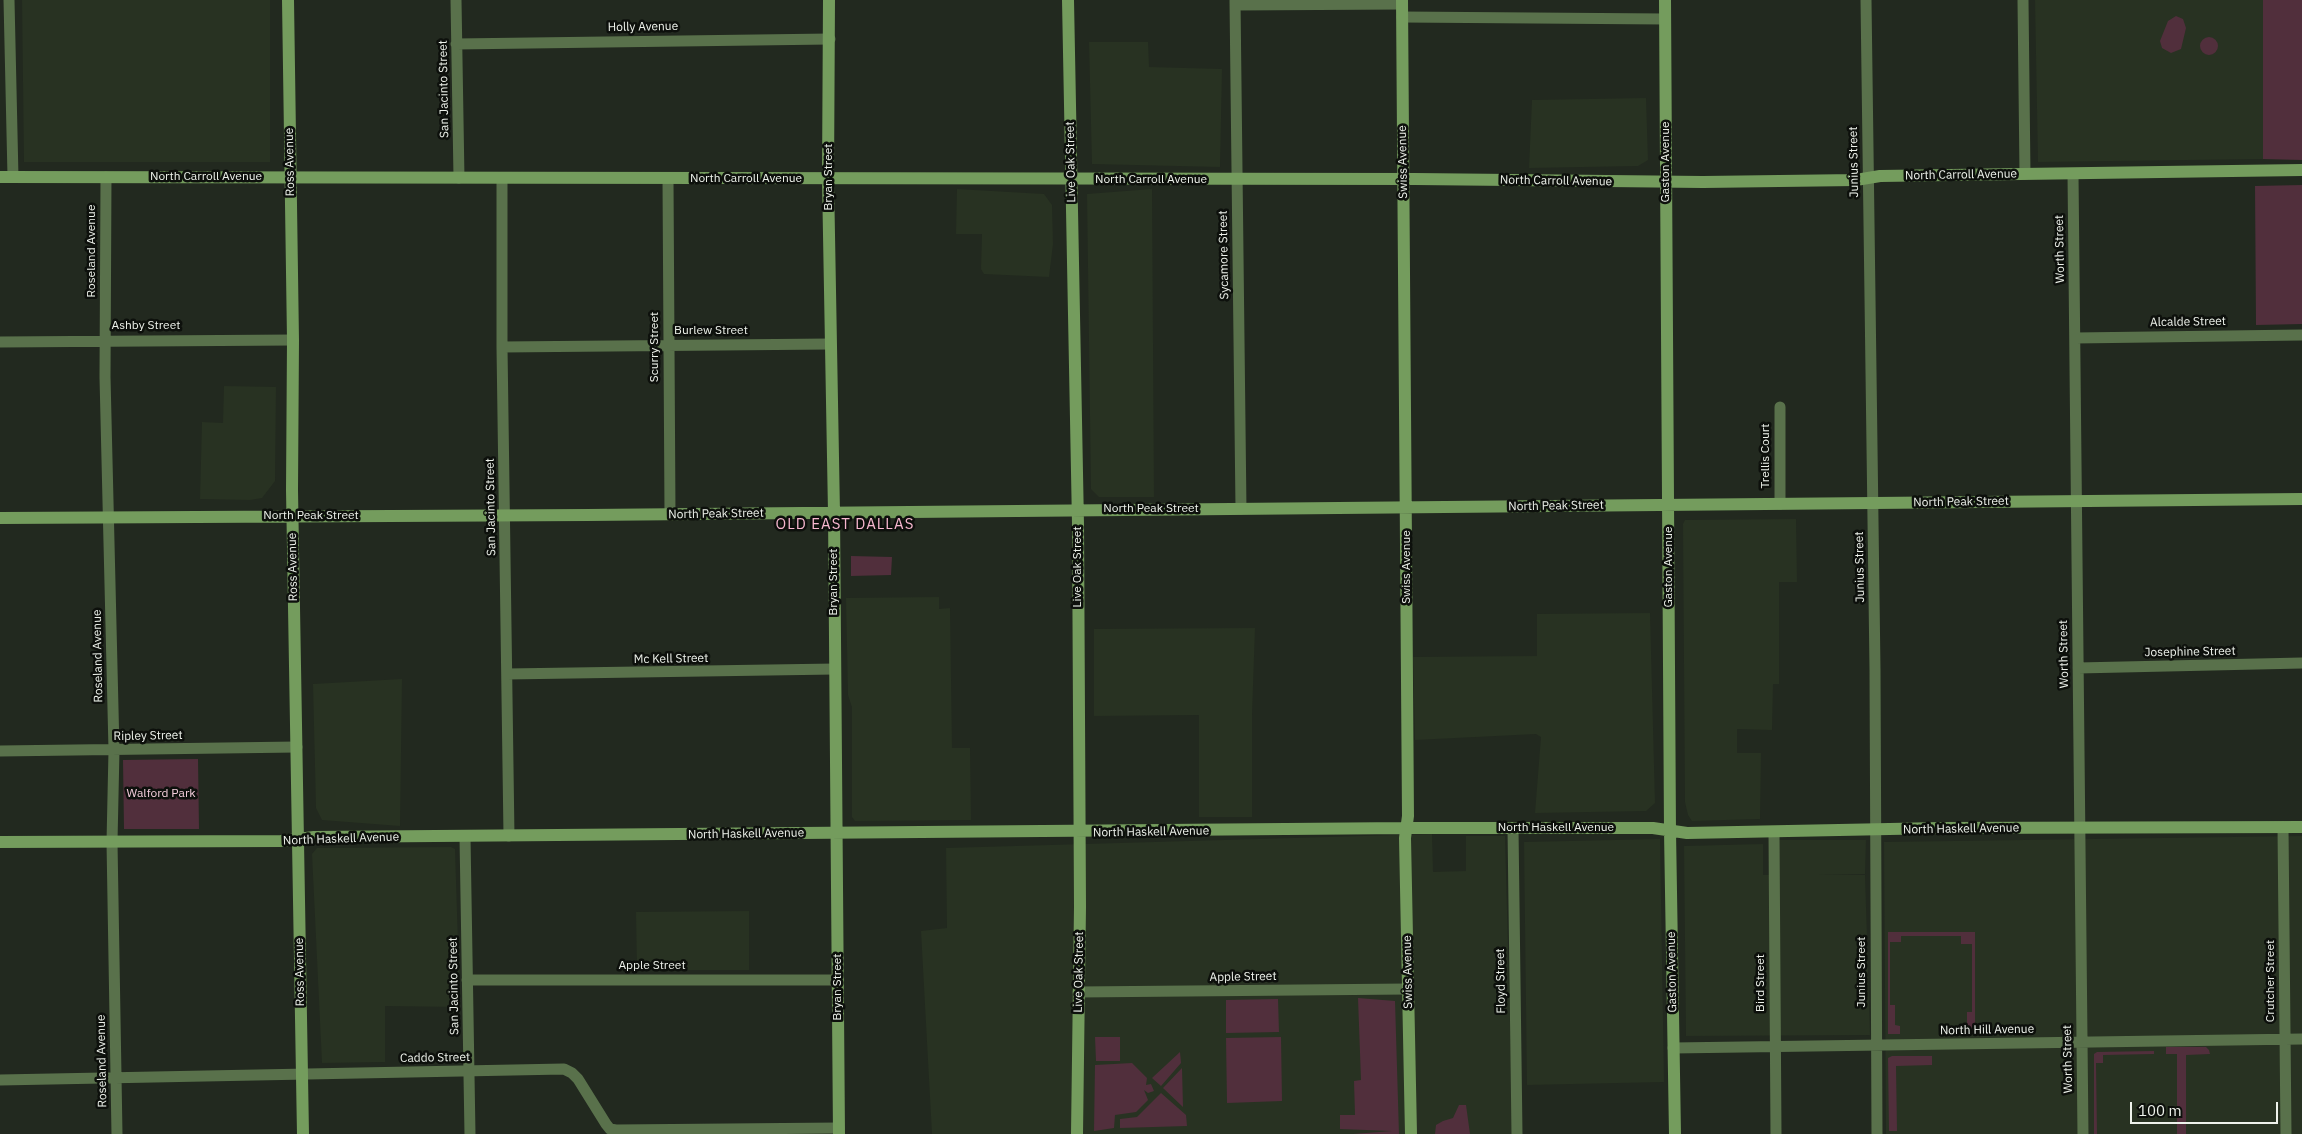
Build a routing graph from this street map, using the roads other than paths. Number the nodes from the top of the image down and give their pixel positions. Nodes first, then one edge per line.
1 (9, 0) edge
2 (288, 0) edge
3 (456, 0) edge
4 (830, 0) edge
5 (1068, 0) edge
6 (1665, 0) edge
7 (1866, 0) edge
8 (2023, 0) edge
9 (1236, 2) edge
10 (1402, 7) edge
11 (1665, 19) junction
12 (830, 39) junction
13 (456, 44) junction
14 (2302, 170) edge
15 (2026, 174) junction
16 (2073, 174) junction
17 (0, 177) edge
18 (13, 177) junction
19 (106, 177) junction
20 (291, 178) junction
21 (459, 178) junction
22 (502, 178) junction
23 (1868, 178) junction
24 (668, 179) junction
25 (828, 179) junction
26 (1403, 179) junction
27 (1072, 180) junction
28 (1237, 180) junction
29 (1666, 181) junction
30 (2302, 335) edge
31 (2075, 338) junction
32 (106, 340) junction
33 (293, 340) junction
34 (0, 342) edge
35 (830, 344) junction
36 (669, 345) junction
37 (502, 346) junction
38 (1780, 407) dead end
39 (2302, 499) edge
40 (2076, 501) junction
41 (1874, 503) junction
42 (1780, 504) junction
43 (1669, 505) junction
44 (1406, 508) junction
45 (1240, 509) junction
46 (1078, 510) junction
47 (834, 512) junction
48 (670, 514) junction
49 (292, 515) junction
50 (505, 515) junction
51 (108, 517) junction
52 (0, 518) edge
53 (2302, 663) edge
54 (2078, 668) junction
55 (835, 669) junction
56 (507, 674) junction
57 (297, 747) junction
58 (0, 750) edge
59 (114, 750) junction
60 (2283, 827) junction
61 (2302, 827) edge
62 (1407, 828) junction
63 (1513, 828) junction
64 (2079, 828) junction
65 (1876, 830) junction
66 (1670, 831) junction
67 (1079, 832) junction
68 (1774, 832) junction
69 (836, 833) junction
70 (510, 836) junction
71 (465, 837) junction
72 (298, 839) junction
73 (0, 842) edge
74 (112, 842) junction
75 (467, 980) junction
76 (838, 980) junction
77 (1408, 989) junction
78 (1078, 992) junction
79 (2302, 1039) edge
80 (2285, 1040) junction
81 (2082, 1042) junction
82 (1875, 1045) junction
83 (1775, 1046) junction
84 (1673, 1048) junction
85 (469, 1072) junction
86 (302, 1074) junction
87 (116, 1078) junction
88 (0, 1080) edge
89 (839, 1131) edge
90 (117, 1134) edge
91 (303, 1134) edge
92 (470, 1134) edge
93 (1077, 1134) edge
94 (1411, 1134) edge
95 (1517, 1134) edge
96 (1675, 1134) edge
97 (1776, 1134) edge
98 (1877, 1134) edge
99 (2083, 1134) edge
100 (2286, 1134) edge

1 - 18 street
2 - 20 main road, Ross Avenue
3 - 13 street, San Jacinto Street
4 - 12 main road, Bryan Street
5 - 27 main road, Live Oak Street
6 - 11 main road, Gaston Avenue
7 - 23 street, Junius Street
8 - 15 street
9 - 10 street
9 - 28 street, Sycamore Street
10 - 11 street
10 - 26 main road, Swiss Avenue
11 - 29 main road, Gaston Avenue
12 - 13 street, Holly Avenue
12 - 25 main road, Bryan Street
13 - 21 street, San Jacinto Street
14 - 16 main road, North Carroll Avenue
15 - 16 main road, North Carroll Avenue
15 - 23 main road, North Carroll Avenue
16 - 31 street, Worth Street
17 - 18 main road, North Carroll Avenue
18 - 19 main road, North Carroll Avenue
19 - 20 main road, North Carroll Avenue
19 - 32 street, Roseland Avenue
20 - 21 main road, North Carroll Avenue
20 - 33 main road, Ross Avenue
21 - 22 main road, North Carroll Avenue
22 - 24 main road, North Carroll Avenue
22 - 37 street, San Jacinto Street
23 - 29 main road, North Carroll Avenue
23 - 41 street, Junius Street
24 - 25 main road, North Carroll Avenue
24 - 36 street, Scurry Street
25 - 27 main road, North Carroll Avenue
25 - 35 main road, Bryan Street
26 - 28 main road, North Carroll Avenue
26 - 29 main road, North Carroll Avenue
26 - 44 main road, Swiss Avenue
27 - 28 main road, North Carroll Avenue
27 - 46 main road, Live Oak Street
28 - 45 street, Sycamore Street
29 - 43 main road, Gaston Avenue
30 - 31 street, Alcalde Street
31 - 40 street, Worth Street
32 - 33 street, Ashby Street
32 - 34 street, Ashby Street
32 - 51 street, Roseland Avenue
33 - 49 main road, Ross Avenue
35 - 36 street, Burlew Street
35 - 47 main road, Bryan Street
36 - 37 street, Burlew Street
36 - 48 street, Scurry Street
37 - 50 street, San Jacinto Street
38 - 42 street, Trellis Court
39 - 40 main road, North Peak Street
40 - 41 main road, North Peak Street
40 - 54 street, Worth Street
41 - 42 main road, North Peak Street
41 - 65 street, Junius Street
42 - 43 main road, North Peak Street
43 - 44 main road, North Peak Street
43 - 66 main road, Gaston Avenue
44 - 45 main road, North Peak Street
44 - 62 main road, Swiss Avenue
45 - 46 main road, North Peak Street
46 - 47 main road, North Peak Street
46 - 67 main road, Live Oak Street
47 - 48 main road, North Peak Street
47 - 55 main road, Bryan Street
48 - 50 main road, North Peak Street
49 - 50 main road, North Peak Street
49 - 51 main road, North Peak Street
49 - 57 main road, Ross Avenue
50 - 56 street, San Jacinto Street
51 - 52 main road, North Peak Street
51 - 59 street, Roseland Avenue
53 - 54 street, Josephine Street
54 - 64 street, Worth Street
55 - 56 street, Mc Kell Street
55 - 69 main road, Bryan Street
56 - 70 street, San Jacinto Street
57 - 59 street, Ripley Street
57 - 72 main road, Ross Avenue
58 - 59 street, Ripley Street
59 - 74 street, Roseland Avenue
60 - 61 main road, North Haskell Avenue
60 - 64 main road, North Haskell Avenue
60 - 80 street, Crutcher Street
62 - 63 main road, North Haskell Avenue
62 - 67 main road, North Haskell Avenue
62 - 77 main road, Swiss Avenue
63 - 66 main road, North Haskell Avenue
63 - 95 street, Floyd Street
64 - 65 main road, North Haskell Avenue
64 - 81 street, Worth Street
65 - 68 main road, North Haskell Avenue
65 - 82 street, Junius Street
66 - 68 main road, North Haskell Avenue
66 - 84 main road, Gaston Avenue
67 - 69 main road, North Haskell Avenue
67 - 78 main road, Live Oak Street
68 - 83 street, Bird Street
69 - 70 main road, North Haskell Avenue
69 - 76 main road, Bryan Street
70 - 71 main road, North Haskell Avenue
71 - 72 main road, North Haskell Avenue
71 - 75 street, San Jacinto Street
72 - 74 main road, North Haskell Avenue
72 - 86 main road, Ross Avenue
73 - 74 main road, North Haskell Avenue
74 - 87 street, Roseland Avenue
75 - 76 street, Apple Street
75 - 85 street, San Jacinto Street
76 - 89 main road, Bryan Street
77 - 78 street, Apple Street
77 - 94 main road, Swiss Avenue
78 - 93 main road, Live Oak Street
79 - 80 street, North Hill Avenue
80 - 81 street, North Hill Avenue
80 - 100 street, Crutcher Street
81 - 82 street, North Hill Avenue
81 - 99 street, Worth Street
82 - 83 street, North Hill Avenue
82 - 98 street, Junius Street
83 - 84 street, North Hill Avenue
83 - 97 street, Bird Street
84 - 96 main road, Gaston Avenue
85 - 86 street, Caddo Street
85 - 89 street, Caddo Street
85 - 92 street, San Jacinto Street
86 - 87 street, Caddo Street
86 - 91 main road, Ross Avenue
87 - 88 street, Caddo Street
87 - 90 street, Roseland Avenue

